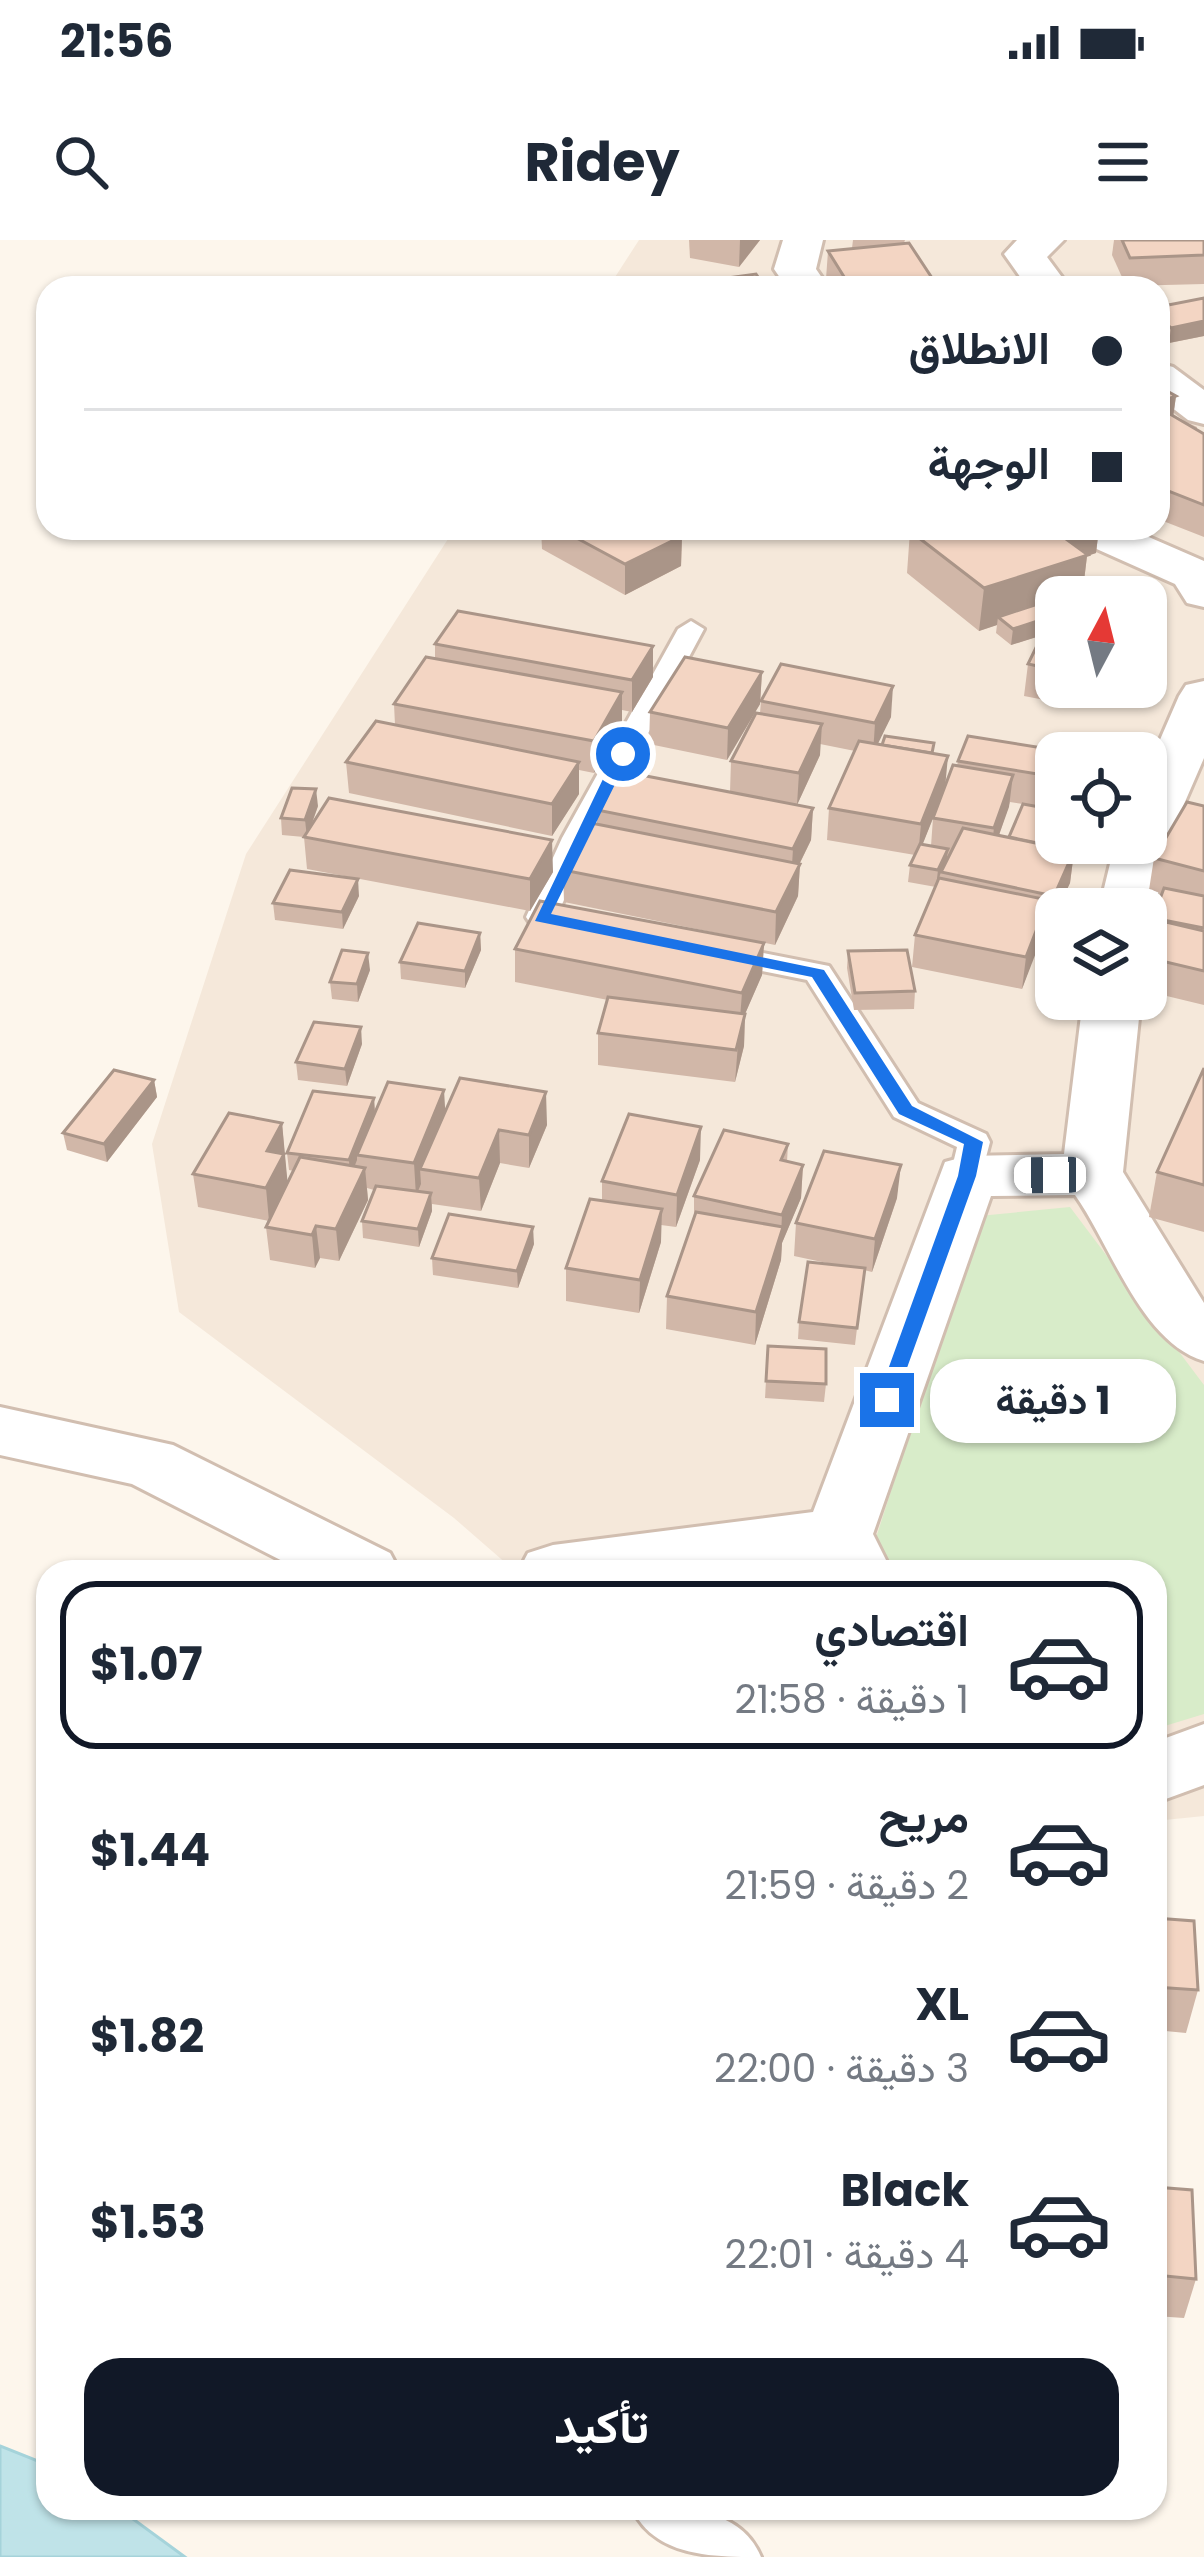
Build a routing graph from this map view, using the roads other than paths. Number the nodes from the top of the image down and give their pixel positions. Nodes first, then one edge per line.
1 (803, 240) edge
2 (1026, 245) edge
3 (800, 276) edge
4 (1043, 276) edge
5 (1170, 385) edge
6 (1204, 411) edge
7 (1116, 540) edge
8 (1201, 580) edge
9 (691, 629) dead end
10 (1204, 696) edge
11 (1167, 783) edge
12 (610, 931) edge
13 (679, 945) edge
14 (1110, 1020) edge
15 (1092, 1174) junction
16 (967, 1176) junction
17 (1204, 1337) edge
18 (0, 1431) edge
19 (848, 1553) edge
20 (341, 1560) edge
21 (748, 1560) edge
22 (1204, 1754) edge
23 (1167, 1768) edge
24 (676, 2520) edge
25 (736, 2557) edge

1 - 3 street
2 - 4 street
5 - 6 street
7 - 8 street
9 - 12 lane
10 - 11 street
13 - 16 lane
14 - 15 street
15 - 16 street
15 - 17 street
16 - 19 street
18 - 20 street
19 - 21 street
22 - 23 street
24 - 25 lane

